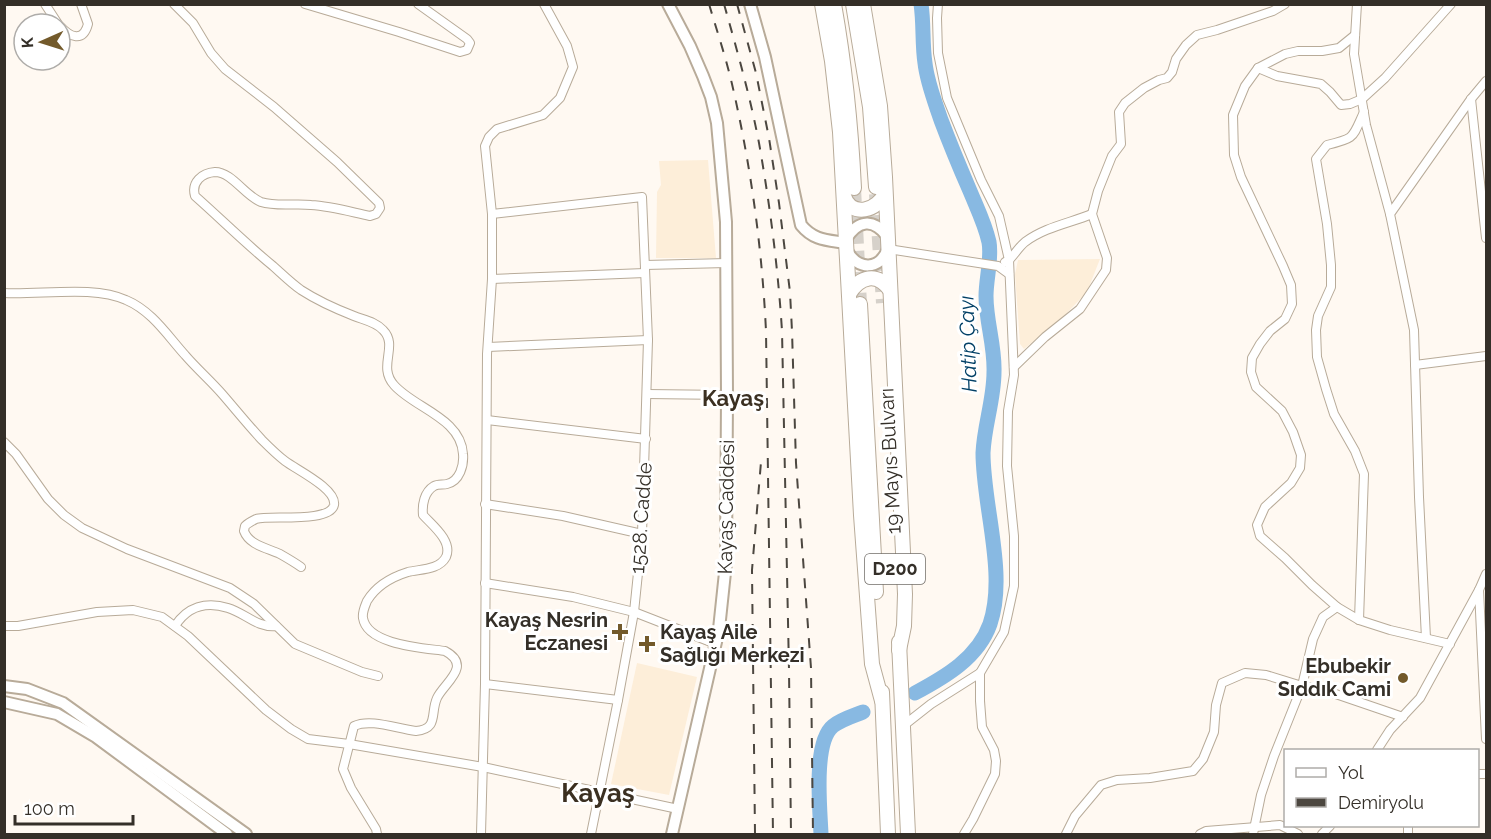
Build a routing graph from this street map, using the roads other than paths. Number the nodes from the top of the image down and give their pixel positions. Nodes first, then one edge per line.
1 (81, 4) edge
2 (174, 4) edge
3 (305, 4) edge
4 (418, 4) edge
5 (544, 4) edge
6 (668, 4) edge
7 (750, 4) edge
8 (822, 4) edge
9 (834, 4) edge
10 (853, 4) edge
11 (864, 4) edge
12 (938, 4) edge
13 (1285, 4) edge
14 (1357, 4) edge
15 (1450, 4) edge
16 (72, 35) edge
17 (1355, 35) junction
18 (1258, 68) junction
19 (1486, 81) edge
20 (1362, 99) junction
21 (1471, 99) junction
22 (1364, 112) junction
23 (880, 189) junction
24 (849, 192) junction
25 (492, 214) junction
26 (1092, 214) junction
27 (1390, 214) junction
28 (1486, 235) edge
29 (887, 242) junction
30 (847, 244) junction
31 (1009, 260) junction
32 (726, 263) junction
33 (998, 266) junction
34 (645, 269) junction
35 (1009, 274) junction
36 (492, 279) junction
37 (890, 290) junction
38 (4, 293) edge
39 (849, 294) junction
40 (883, 303) tunnel mouth
41 (860, 304) tunnel mouth
42 (648, 340) junction
43 (488, 347) junction
44 (1486, 356) edge
45 (1415, 365) junction
46 (1014, 367) junction
47 (647, 394) junction
48 (728, 395) junction
49 (487, 420) junction
50 (646, 439) junction
51 (4, 442) edge
52 (485, 504) junction
53 (642, 534) junction
54 (301, 567) dead end
55 (1486, 574) edge
56 (486, 583) junction
57 (1479, 590) junction
58 (1337, 607) junction
59 (634, 612) junction
60 (1359, 620) junction
61 (1484, 620) edge
62 (4, 626) edge
63 (175, 626) junction
64 (276, 626) junction
65 (1426, 638) junction
66 (716, 644) junction
67 (1450, 644) junction
68 (899, 650) junction
69 (980, 673) junction
70 (378, 676) dead end
71 (485, 684) junction
72 (4, 686) edge
73 (1302, 686) junction
74 (618, 700) junction
75 (882, 701) junction
76 (4, 702) edge
77 (1486, 709) edge
78 (1403, 717) junction
79 (903, 726) junction
80 (1486, 739) edge
81 (349, 744) junction
82 (1378, 749) edge
83 (483, 767) junction
84 (600, 791) junction
85 (678, 809) junction
86 (1254, 831) edge
87 (227, 834) edge
88 (246, 834) edge
89 (377, 834) edge
90 (481, 834) edge
91 (591, 834) edge
92 (672, 834) edge
93 (888, 834) edge
94 (908, 834) edge
95 (964, 834) edge
96 (1066, 834) edge
97 (1200, 834) edge
98 (1298, 834) edge

1 - 16 street
2 - 81 street
3 - 4 street
5 - 25 street
6 - 32 street, Kayaş Caddesi
7 - 30 street
8 - 24 highway
9 - 24 highway
10 - 23 highway
11 - 23 highway
12 - 31 street
13 - 26 street
14 - 17 street
15 - 20 street
17 - 18 street
17 - 20 street
18 - 20 street
18 - 58 street
19 - 21 street
20 - 22 street
21 - 27 street
21 - 28 street
22 - 27 street
22 - 60 street
23 - 24 highway
23 - 29 highway
24 - 30 highway
25 - 34 street, 1528. Cadde
25 - 36 street
26 - 31 street
26 - 46 street
27 - 45 street
29 - 30 street
29 - 30 street
29 - 33 street
29 - 37 highway
30 - 39 highway
31 - 33 street
31 - 35 street
32 - 34 street
32 - 48 street, Kayaş Caddesi
33 - 35 street
34 - 36 street
34 - 42 street, 1528. Cadde
35 - 46 street
36 - 43 street
37 - 39 highway
37 - 68 highway
38 - 54 street
39 - 75 highway
40 - 68 highway, 19 Mayıs Bulvarı / D200
41 - 75 highway, 19 Mayıs Bulvarı / D200
42 - 43 street
42 - 47 street, 1528. Cadde
43 - 49 street
44 - 45 street
45 - 65 street
46 - 69 street
47 - 48 street
47 - 50 street, 1528. Cadde
48 - 66 street, Kayaş Caddesi
49 - 50 street
49 - 52 street
50 - 53 street, 1528. Cadde
51 - 64 street
52 - 53 street
52 - 56 street
53 - 59 street, 1528. Cadde
55 - 57 street
56 - 59 street
56 - 71 street
57 - 61 street
57 - 67 street
58 - 60 street
58 - 73 street
59 - 66 street
59 - 74 street, 1528. Cadde
60 - 65 street
61 - 77 street
62 - 63 street
63 - 64 street
63 - 81 street
64 - 70 street
65 - 67 street
66 - 85 street, Kayaş Caddesi
67 - 78 street
68 - 79 highway, 19 Mayıs Bulvarı / D200
69 - 79 street
69 - 95 street
71 - 74 street
71 - 83 street
72 - 88 street
73 - 78 street
73 - 86 street
73 - 96 street
74 - 84 street, 1528. Cadde
75 - 93 highway, 19 Mayıs Bulvarı / D200
76 - 87 street
77 - 80 street
78 - 82 street
79 - 94 highway, 19 Mayıs Bulvarı / D200
81 - 83 street
81 - 89 street
83 - 84 street
83 - 90 street
84 - 85 street
84 - 91 street, 1528. Cadde
85 - 92 street, Kayaş Caddesi
86 - 97 street
86 - 98 street

